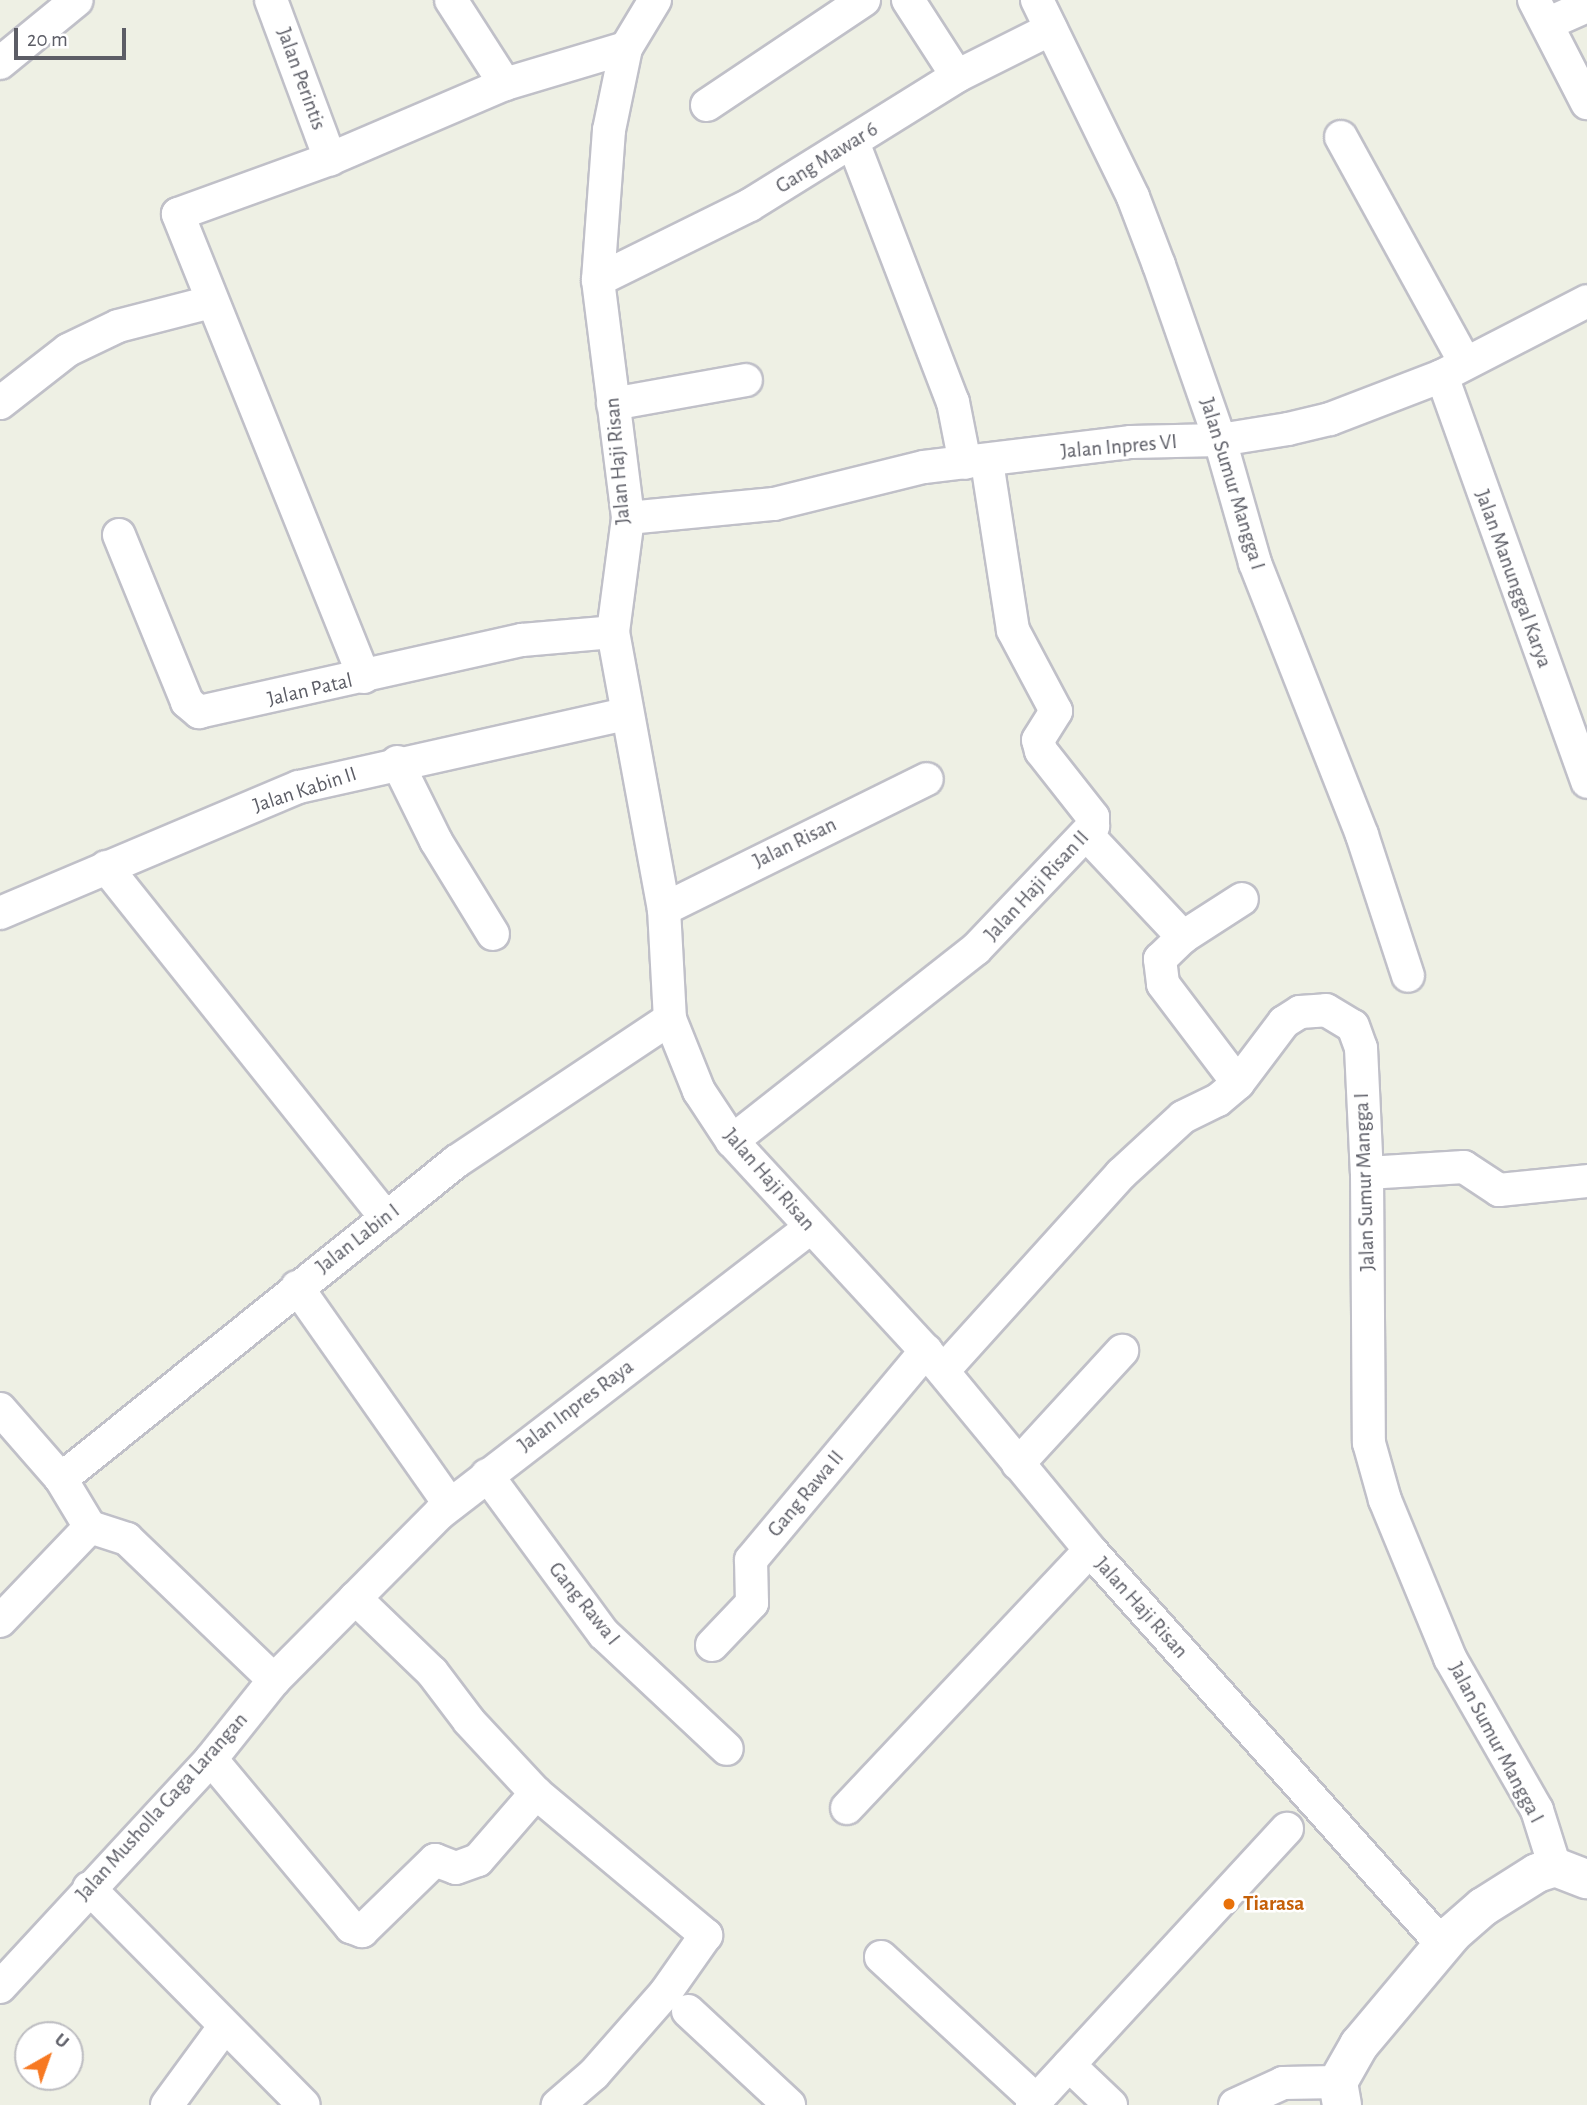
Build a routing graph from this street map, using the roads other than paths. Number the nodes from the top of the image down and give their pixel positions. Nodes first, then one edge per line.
1 (77, 0) edge
2 (271, 0) edge
3 (451, 0) edge
4 (655, 0) edge
5 (864, 0) edge
6 (908, 0) edge
7 (1037, 0) edge
8 (1587, 6) edge
9 (1542, 11) edge
10 (1051, 29) junction
11 (626, 48) junction
12 (0, 63) edge
13 (957, 76) junction
14 (505, 84) junction
15 (1587, 103) edge
16 (707, 105) dead end
17 (1341, 137) dead end
18 (853, 142) junction
19 (330, 159) junction
20 (598, 280) junction
21 (1587, 301) edge
22 (211, 302) junction
23 (1453, 369) junction
24 (746, 380) dead end
25 (0, 403) edge
26 (613, 404) junction
27 (1220, 440) junction
28 (976, 463) junction
29 (628, 518) junction
30 (119, 535) dead end
31 (613, 632) junction
32 (364, 677) junction
33 (625, 714) junction
34 (397, 762) junction
35 (927, 779) dead end
36 (1587, 782) edge
37 (1088, 836) junction
38 (106, 867) junction
39 (1242, 900) dead end
40 (664, 909) junction
41 (0, 913) edge
42 (493, 934) dead end
43 (1183, 937) junction
44 (1408, 976) dead end
45 (670, 1019) junction
46 (1238, 1083) junction
47 (732, 1142) junction
48 (1367, 1173) junction
49 (1587, 1181) edge
50 (386, 1218) junction
51 (810, 1228) junction
52 (297, 1287) junction
53 (1122, 1351) dead end
54 (934, 1361) junction
55 (0, 1409) edge
56 (1018, 1464) junction
57 (487, 1475) junction
58 (61, 1479) junction
59 (450, 1505) junction
60 (90, 1527) junction
61 (1090, 1550) junction
62 (355, 1598) junction
63 (0, 1621) edge
64 (712, 1645) dead end
65 (274, 1680) junction
66 (727, 1749) dead end
67 (211, 1759) junction
68 (536, 1793) junction
69 (847, 1808) dead end
70 (1287, 1829) dead end
71 (1571, 1873) edge
72 (89, 1888) junction
73 (1442, 1944) junction
74 (881, 1957) dead end
75 (0, 1987) edge
76 (688, 2011) dead end
77 (224, 2027) junction
78 (1069, 2064) junction
79 (1340, 2094) edge
80 (1252, 2101) edge
81 (1034, 2103) edge
82 (167, 2105) edge
83 (304, 2105) edge
84 (558, 2105) edge
85 (789, 2105) edge
86 (1111, 2105) edge

1 - 12 street
2 - 19 street, Jalan Perintis
3 - 14 street
4 - 11 street, Jalan Haji Risan
5 - 16 street
6 - 13 street
7 - 10 street, Jalan Sumur Mangga I
8 - 9 street
9 - 15 street
10 - 13 street, Gang Mawar 6
10 - 27 street, Jalan Sumur Mangga I
11 - 14 street
11 - 20 street, Jalan Haji Risan
13 - 18 street, Gang Mawar 6
14 - 19 street
17 - 23 street, Jalan Manunggal Karya
18 - 20 street, Gang Mawar 6
18 - 28 street
19 - 22 street
20 - 26 street, Jalan Haji Risan
21 - 23 street, Jalan Inpres VI
22 - 25 street
22 - 32 street
23 - 27 street, Jalan Inpres VI
23 - 36 street, Jalan Manunggal Karya
24 - 26 street
26 - 29 street, Jalan Haji Risan
27 - 28 street, Jalan Inpres VI
27 - 44 street, Jalan Sumur Mangga I
28 - 29 street, Jalan Inpres VI
28 - 37 street, Jalan Haji Risan II
29 - 31 street, Jalan Haji Risan
30 - 32 street, Jalan Patal
31 - 32 street, Jalan Patal
31 - 33 street, Jalan Haji Risan
33 - 34 street, Jalan Kabin II
33 - 40 street, Jalan Haji Risan
34 - 38 street, Jalan Kabin II
34 - 42 street
35 - 40 street, Jalan Risan
37 - 43 street
37 - 47 street, Jalan Haji Risan II
38 - 41 street, Jalan Kabin II
38 - 50 street
39 - 43 street
40 - 45 street, Jalan Haji Risan
43 - 46 street
45 - 47 street, Jalan Haji Risan
45 - 50 street, Jalan Labin I
46 - 48 street, Jalan Sumur Mangga I
46 - 54 street, Jalan Sumur Mangga I
47 - 51 street, Jalan Haji Risan
48 - 49 street
48 - 71 street, Jalan Sumur Mangga I
50 - 52 street, Jalan Labin I
51 - 54 street, Jalan Haji Risan
51 - 57 street, Jalan Inpres Raya
52 - 58 street, Jalan Labin I
52 - 59 street
53 - 56 street
54 - 56 street, Jalan Haji Risan
54 - 64 street, Gang Rawa II
55 - 58 street
56 - 61 street, Jalan Haji Risan
57 - 59 street, Jalan Inpres Raya
57 - 66 street, Gang Rawa I
58 - 60 street
59 - 62 street, Jalan Inpres Raya
60 - 63 street
60 - 65 street
61 - 69 street
61 - 73 street, Jalan Haji Risan
62 - 65 street, Jalan Musholla Gaga Larangan
62 - 68 street
65 - 67 street, Jalan Musholla Gaga Larangan
67 - 68 street
67 - 72 street, Jalan Musholla Gaga Larangan
68 - 84 street
70 - 78 street
71 - 73 street
72 - 75 street, Jalan Musholla Gaga Larangan
72 - 77 street
73 - 79 street
74 - 81 street
76 - 85 street
77 - 82 street
77 - 83 street
78 - 81 street
78 - 86 street
79 - 80 street

